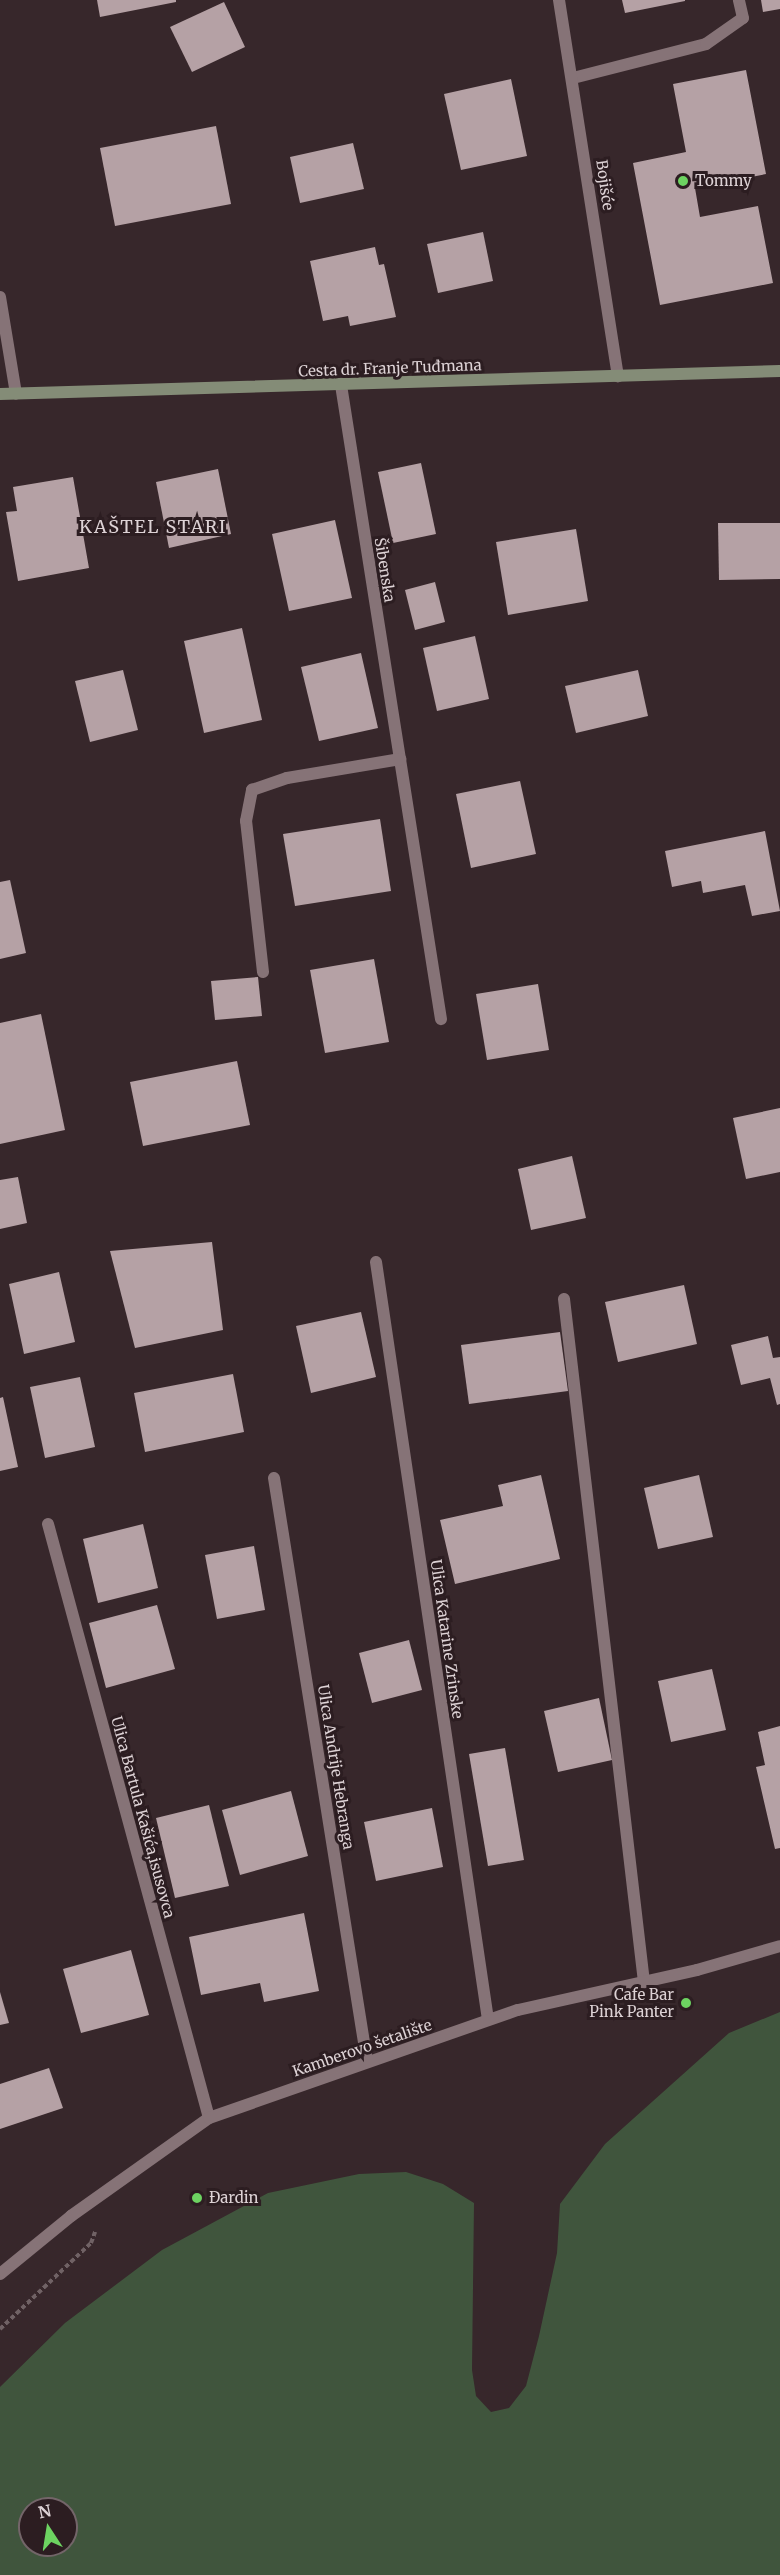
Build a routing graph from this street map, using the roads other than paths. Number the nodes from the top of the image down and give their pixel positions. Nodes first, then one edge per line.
1 (559, 0) edge
2 (739, 0) edge
3 (573, 78) junction
4 (0, 297) edge
5 (780, 370) edge
6 (618, 376) junction
7 (341, 385) junction
8 (0, 394) edge
9 (16, 394) junction
10 (400, 759) junction
11 (263, 972) dead end
12 (441, 1018) dead end
13 (376, 1262) dead end
14 (564, 1299) dead end
15 (274, 1478) dead end
16 (48, 1524) dead end
17 (780, 1946) edge
18 (644, 1982) junction
19 (488, 2020) junction
20 (367, 2061) junction
21 (209, 2118) junction
22 (0, 2273) edge

1 - 3 street, Bojišće
2 - 3 street
3 - 6 street, Bojišće
4 - 9 street
5 - 6 main road, Cesta dr. Franje Tuđmana
6 - 7 main road, Cesta dr. Franje Tuđmana
7 - 9 main road, Cesta dr. Franje Tuđmana
7 - 10 street, Šibenska
8 - 9 main road, Cesta dr. Franje Tuđmana
10 - 11 street
10 - 12 street, Šibenska
13 - 19 street, Ulica Katarine Zrinske
14 - 18 street
15 - 20 street, Ulica Andrije Hebranga
16 - 21 street, Ulica Bartula Kašića,isusovca
17 - 18 street, Kamberovo šetalište
18 - 19 street, Kamberovo šetalište
19 - 20 street, Kamberovo šetalište
20 - 21 street, Kamberovo šetalište
21 - 22 street, Kamberovo šetalište

